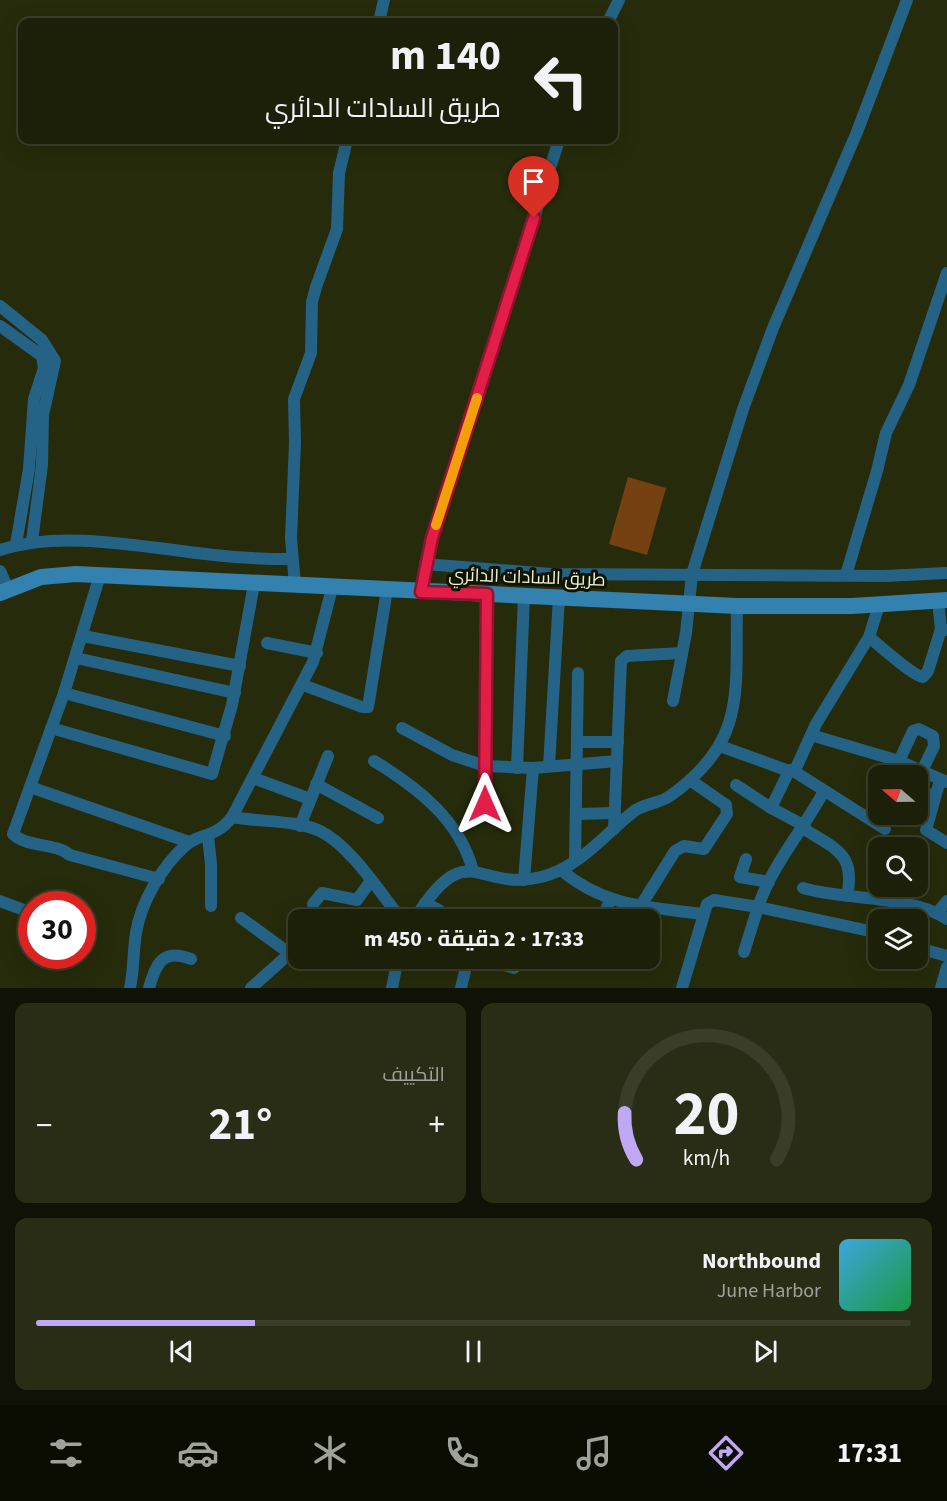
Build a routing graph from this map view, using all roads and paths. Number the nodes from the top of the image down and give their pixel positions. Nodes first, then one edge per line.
1 (384, 0) edge
2 (619, 0) edge
3 (906, 0) edge
4 (380, 18) edge
5 (610, 18) edge
6 (346, 144) edge
7 (558, 144) edge
8 (947, 273) edge
9 (0, 306) edge
10 (0, 326) edge
11 (32, 541) junction
12 (16, 544) junction
13 (0, 550) edge
14 (292, 559) junction
15 (425, 564) junction
16 (0, 571) edge
17 (947, 573) edge
18 (692, 574) junction
19 (100, 575) junction
20 (846, 575) junction
21 (254, 584) junction
22 (296, 585) junction
23 (332, 588) junction
24 (387, 590) junction
25 (4, 591) edge
26 (421, 592) junction
27 (487, 594) junction
28 (524, 597) junction
29 (559, 597) junction
30 (943, 601) edge
31 (690, 604) junction
32 (879, 605) junction
33 (737, 606) junction
34 (944, 629) edge
35 (83, 636) junction
36 (869, 638) junction
37 (267, 643) dead end
38 (317, 653) junction
39 (682, 653) junction
40 (76, 658) junction
41 (240, 666) junction
42 (578, 673) dead end
43 (303, 685) junction
44 (64, 693) junction
45 (235, 693) junction
46 (673, 701) dead end
47 (51, 728) junction
48 (402, 728) dead end
49 (811, 735) junction
50 (225, 736) junction
51 (578, 742) junction
52 (618, 742) junction
53 (720, 747) junction
54 (328, 756) dead end
55 (374, 761) dead end
56 (617, 761) junction
57 (899, 762) junction
58 (578, 763) junction
59 (907, 765) edge
60 (924, 765) edge
61 (485, 766) junction
62 (549, 766) junction
63 (517, 768) junction
64 (533, 768) junction
65 (791, 770) junction
66 (928, 774) edge
67 (253, 778) junction
68 (690, 780) junction
69 (943, 781) edge
70 (316, 784) junction
71 (736, 785) dead end
72 (30, 787) junction
73 (824, 791) junction
74 (928, 794) edge
75 (935, 796) junction
76 (310, 799) junction
77 (771, 808) junction
78 (498, 812) dead end
79 (615, 813) junction
80 (578, 814) junction
81 (232, 818) junction
82 (378, 818) dead end
83 (300, 826) junction
84 (805, 827) junction
85 (614, 829) junction
86 (885, 829) dead end
87 (208, 837) junction
88 (189, 842) junction
89 (947, 843) edge
90 (746, 859) dead end
91 (575, 861) junction
92 (473, 870) junction
93 (561, 870) junction
94 (159, 879) junction
95 (524, 880) junction
96 (370, 882) junction
97 (769, 882) junction
98 (803, 888) dead end
99 (847, 896) junction
100 (610, 900) junction
101 (0, 901) edge
102 (947, 901) edge
103 (425, 903) junction
104 (313, 904) dead end
105 (211, 906) dead end
106 (639, 907) junction
107 (758, 907) junction
108 (18, 908) edge
109 (393, 909) edge
110 (421, 909) edge
111 (437, 909) edge
112 (606, 909) edge
113 (703, 914) junction
114 (942, 916) edge
115 (241, 918) dead end
116 (868, 931) edge
117 (288, 945) edge
118 (928, 951) edge
119 (744, 952) dead end
120 (288, 954) edge
121 (947, 956) edge
122 (191, 959) dead end
123 (947, 968) edge
124 (395, 969) edge
125 (465, 969) edge
126 (130, 988) edge
127 (149, 988) edge
128 (251, 988) edge
129 (392, 988) edge
130 (461, 988) edge
131 (682, 988) edge
132 (941, 988) edge

1 - 4 street
2 - 5 street
3 - 18 street
6 - 14 street
7 - 15 street
8 - 20 street
9 - 11 street
10 - 12 street
11 - 12 street
11 - 14 street
12 - 13 street
14 - 22 street
15 - 18 street
15 - 26 street
16 - 25 street
17 - 20 street
18 - 20 street
18 - 31 street
19 - 21 main road, طريق السادات الدائري
19 - 25 main road, طريق السادات الدائري
19 - 35 street
21 - 22 main road, طريق السادات الدائري
21 - 41 street
22 - 23 main road, طريق السادات الدائري
23 - 24 main road, طريق السادات الدائري
23 - 38 street
24 - 26 main road, طريق السادات الدائري
24 - 43 street
26 - 27 main road, طريق السادات الدائري
27 - 28 main road, طريق السادات الدائري
27 - 61 street
28 - 29 main road, طريق السادات الدائري
28 - 63 street
29 - 31 main road, طريق السادات الدائري
29 - 62 street
30 - 32 main road, طريق السادات الدائري
30 - 34 street
31 - 33 main road, طريق السادات الدائري
31 - 39 street
32 - 33 main road, طريق السادات الدائري
32 - 36 street
33 - 53 street
34 - 36 street
35 - 40 street
35 - 41 street
36 - 49 street
37 - 38 street
38 - 43 street
39 - 46 street
39 - 52 street
40 - 44 street
40 - 45 street
41 - 45 street
42 - 51 street
43 - 67 street
44 - 47 street
44 - 50 street
45 - 50 street
47 - 50 street
47 - 72 street
48 - 61 street
49 - 57 street
49 - 65 street
51 - 52 street
51 - 58 street
52 - 56 street
53 - 65 street
53 - 68 street
54 - 70 street
55 - 92 street
56 - 58 street
56 - 79 street
57 - 59 street
57 - 60 street
58 - 62 street
58 - 80 street
61 - 63 street
61 - 78 street
62 - 64 street
63 - 64 street
64 - 95 street
65 - 73 street
65 - 77 street
66 - 69 street
67 - 76 street
67 - 81 street
68 - 85 street
68 - 106 street
69 - 75 street
70 - 76 street
70 - 82 street
71 - 77 street
72 - 88 street
72 - 94 street
73 - 84 street
73 - 86 street
74 - 75 street
75 - 89 street
76 - 83 street
77 - 84 street
79 - 80 street
79 - 85 street
80 - 91 street
81 - 83 street
81 - 87 street
83 - 96 street
84 - 97 street
84 - 99 street
85 - 91 street
87 - 88 street
87 - 105 street
88 - 94 street
90 - 97 street
91 - 93 street
92 - 95 street
92 - 103 street
93 - 95 street
93 - 100 street
94 - 126 street
96 - 104 street
96 - 109 street
97 - 107 street
98 - 99 street
99 - 114 street
100 - 106 street
100 - 112 street
101 - 108 street
102 - 114 street
103 - 110 street
103 - 111 street
106 - 113 street
107 - 113 street
107 - 116 street
107 - 119 street
113 - 131 street
115 - 117 street
118 - 121 street
120 - 128 street
122 - 127 street
123 - 132 street
124 - 129 street
125 - 130 street

